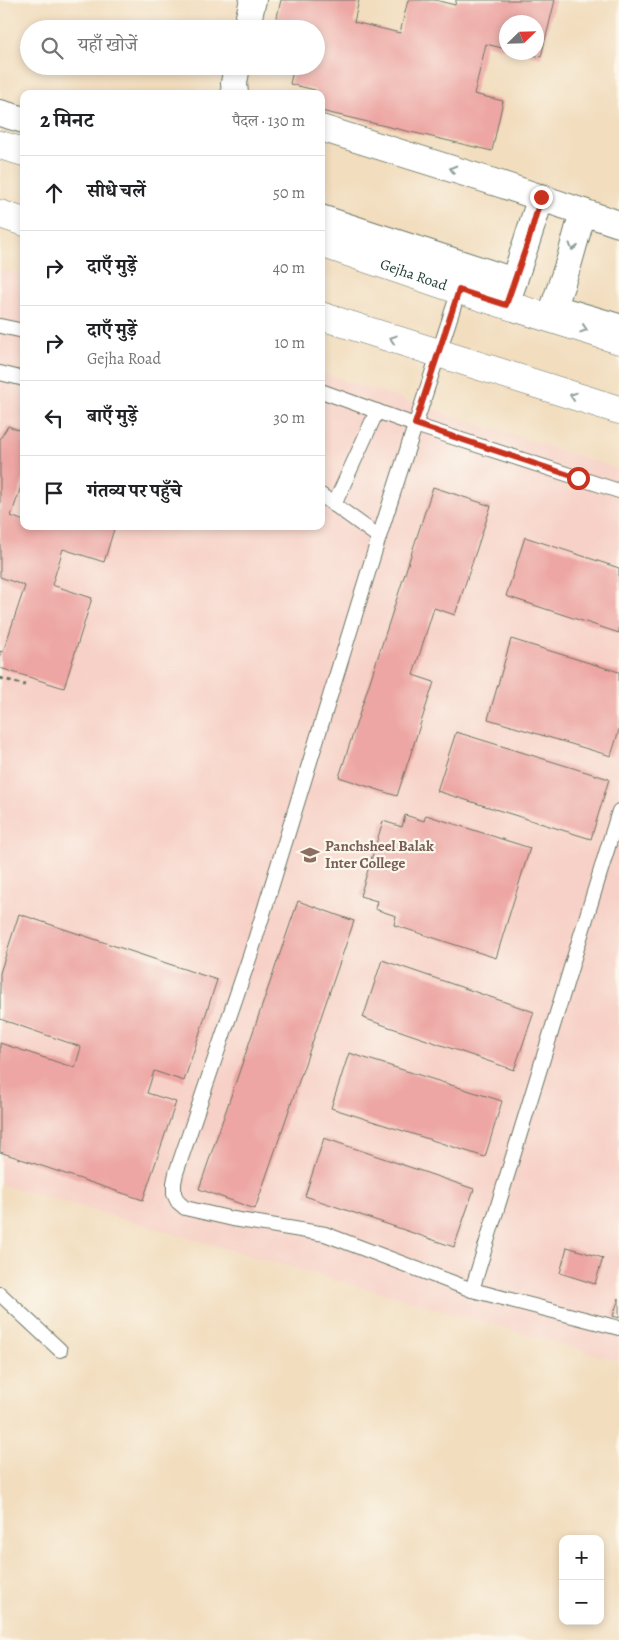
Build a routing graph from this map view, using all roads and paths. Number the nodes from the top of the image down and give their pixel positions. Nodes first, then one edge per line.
1 (252, 0) edge
2 (248, 20) edge
3 (235, 75) edge
4 (235, 90) edge
5 (0, 113) edge
6 (20, 119) edge
7 (325, 129) edge
8 (541, 197) junction
9 (583, 212) junction
10 (0, 214) edge
11 (325, 219) edge
12 (20, 221) edge
13 (619, 224) edge
14 (325, 244) edge
15 (512, 286) junction
16 (459, 290) junction
17 (556, 301) junction
18 (325, 317) edge
19 (619, 321) edge
20 (0, 326) edge
21 (20, 330) edge
22 (619, 340) edge
23 (439, 353) junction
24 (0, 373) edge
25 (20, 378) edge
26 (325, 392) edge
27 (619, 410) edge
28 (377, 411) junction
29 (415, 424) junction
30 (619, 492) edge
31 (325, 498) edge
32 (334, 505) junction
33 (379, 537) junction
34 (0, 678) edge
35 (25, 685) dead end
36 (619, 812) edge
37 (472, 1290) junction
38 (0, 1294) edge
39 (619, 1328) edge
40 (60, 1350) dead end

1 - 2 street
3 - 4 street
5 - 6 street
8 -> 7 street
8 - 9 street
8 - 15 street
9 - 13 street
9 -> 17 street
10 - 12 street
11 - 15 street
14 - 16 street, Gejha Road
15 - 16 street, Gejha Road
15 - 17 street, Gejha Road
16 - 23 lane
17 - 19 lane
17 -> 22 street, Gejha Road
23 -> 18 street
20 - 21 lane
27 -> 23 street
23 - 29 lane
24 - 25 lane
26 - 28 lane
28 - 29 lane
28 - 32 lane
29 - 30 lane
29 - 33 lane
31 - 32 lane
32 - 33 lane
33 - 37 lane
34 - 35 path
36 - 37 lane
37 - 39 lane
38 - 40 lane

